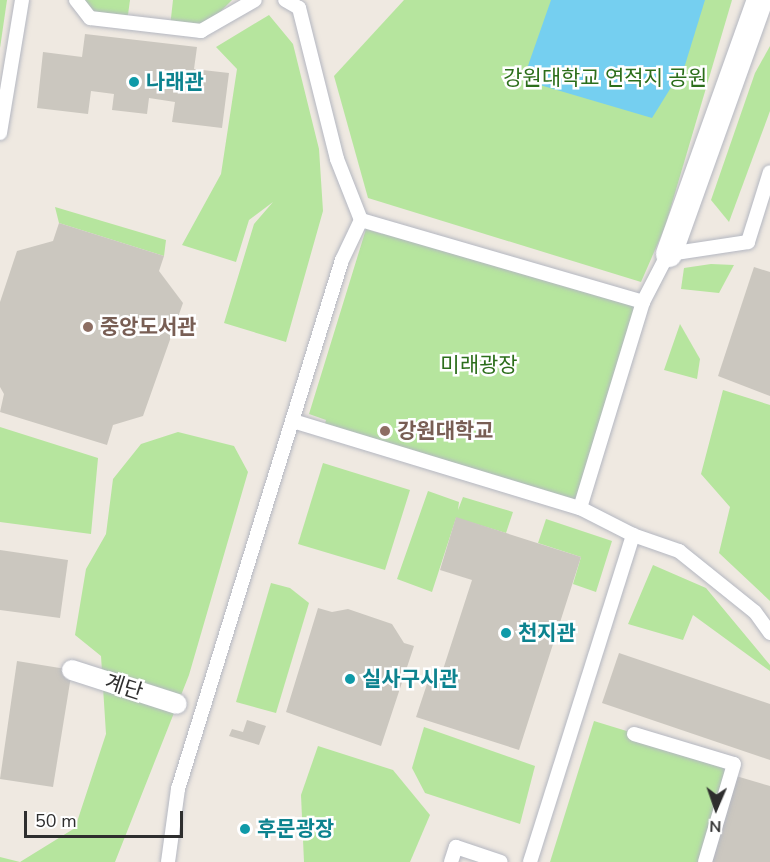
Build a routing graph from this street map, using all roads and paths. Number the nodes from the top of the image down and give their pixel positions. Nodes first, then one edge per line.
1 (22, 0) edge
2 (76, 0) edge
3 (255, 0) edge
4 (285, 0) edge
5 (748, 0) edge
6 (760, 0) edge
7 (0, 133) edge
8 (770, 172) edge
9 (361, 220) junction
10 (669, 254) junction
11 (643, 302) junction
12 (293, 421) junction
13 (580, 508) junction
14 (633, 535) junction
15 (770, 633) edge
16 (72, 670) dead end
17 (177, 704) dead end
18 (634, 734) dead end
19 (168, 862) edge
20 (451, 862) edge
21 (501, 862) edge
22 (530, 862) edge
23 (705, 862) edge

1 - 7 lane
2 - 3 lane
4 - 9 lane
5 - 10 lane
6 - 10 street
8 - 10 lane
9 - 11 lane
9 - 12 lane
10 - 11 lane
11 - 13 lane
12 - 13 lane
12 - 19 lane
13 - 14 lane
14 - 15 lane
14 - 22 lane
16 - 17 street, 계단
18 - 23 lane
20 - 21 lane

